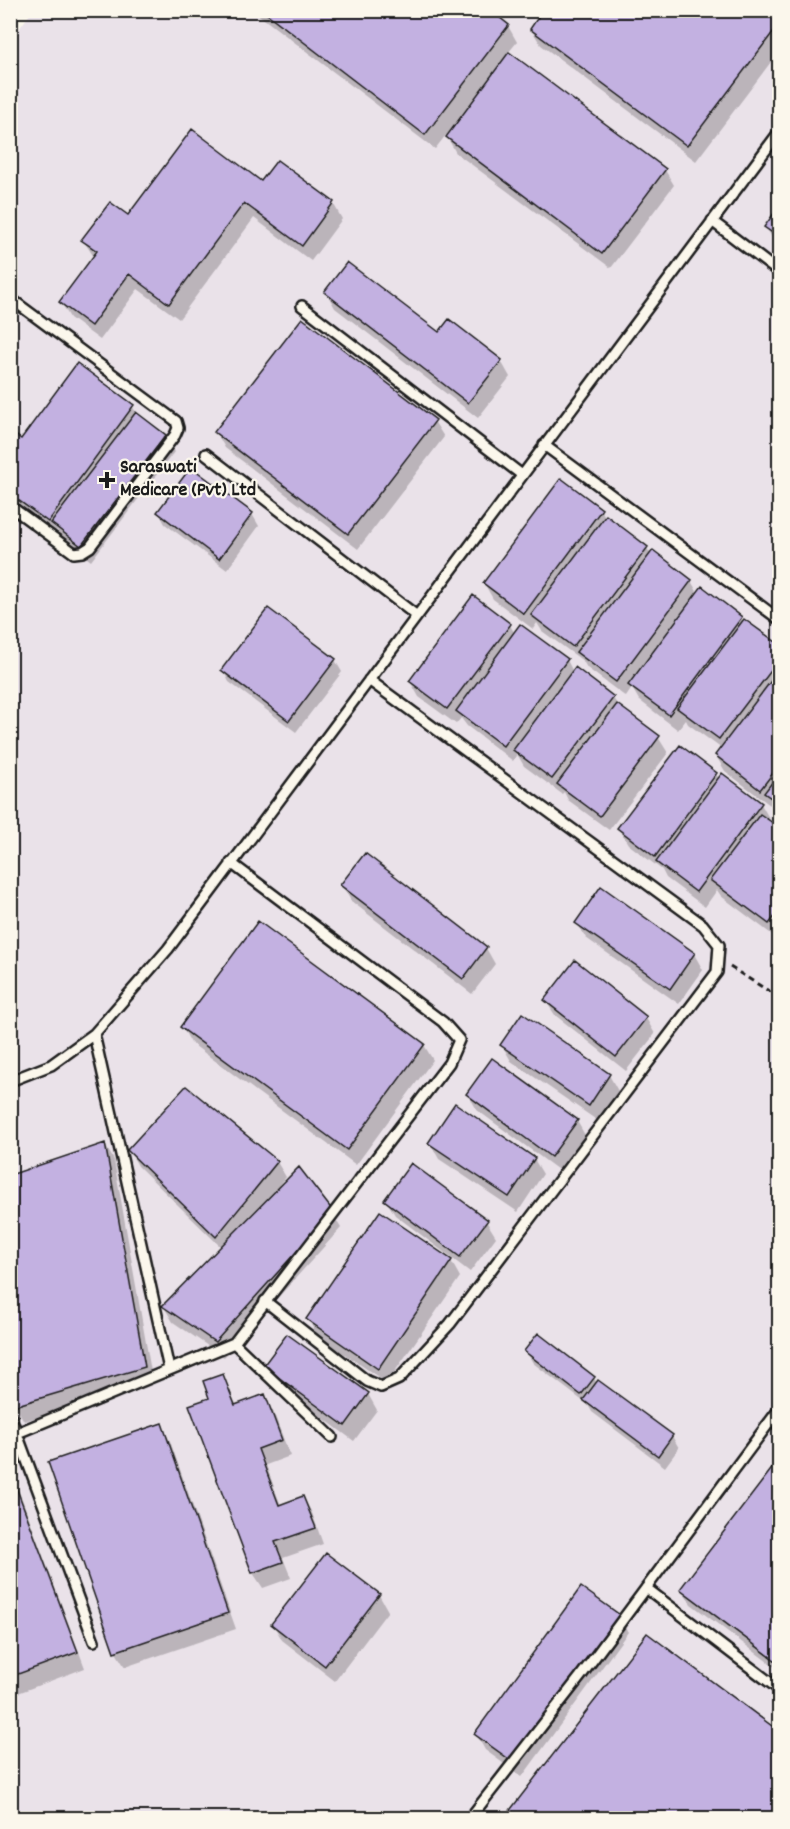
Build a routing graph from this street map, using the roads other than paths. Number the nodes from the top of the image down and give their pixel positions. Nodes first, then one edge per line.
1 (780, 131) edge
2 (712, 221) junction
3 (780, 273) edge
4 (10, 298) edge
5 (302, 306) dead end
6 (544, 445) junction
7 (206, 454) dead end
8 (522, 475) junction
9 (10, 506) edge
10 (417, 616) junction
11 (780, 620) edge
12 (369, 680) junction
13 (231, 863) junction
14 (94, 1034) junction
15 (10, 1081) edge
16 (265, 1301) junction
17 (234, 1343) junction
18 (169, 1369) junction
19 (780, 1408) edge
20 (10, 1415) edge
21 (14, 1435) edge
22 (332, 1437) dead end
23 (646, 1588) junction
24 (94, 1641) dead end
25 (780, 1690) edge
26 (470, 1818) edge

1 - 2 lane
2 - 3 lane
2 - 6 lane
4 - 9 lane
5 - 8 lane
6 - 8 lane
6 - 11 lane
7 - 10 lane
8 - 10 lane
10 - 12 lane
12 - 13 lane
12 - 16 lane
13 - 14 lane
13 - 16 lane
14 - 15 lane
14 - 18 lane
16 - 17 lane
17 - 18 lane
17 - 22 lane
18 - 21 lane
19 - 23 lane
20 - 21 lane
21 - 24 lane
23 - 25 lane
23 - 26 lane

